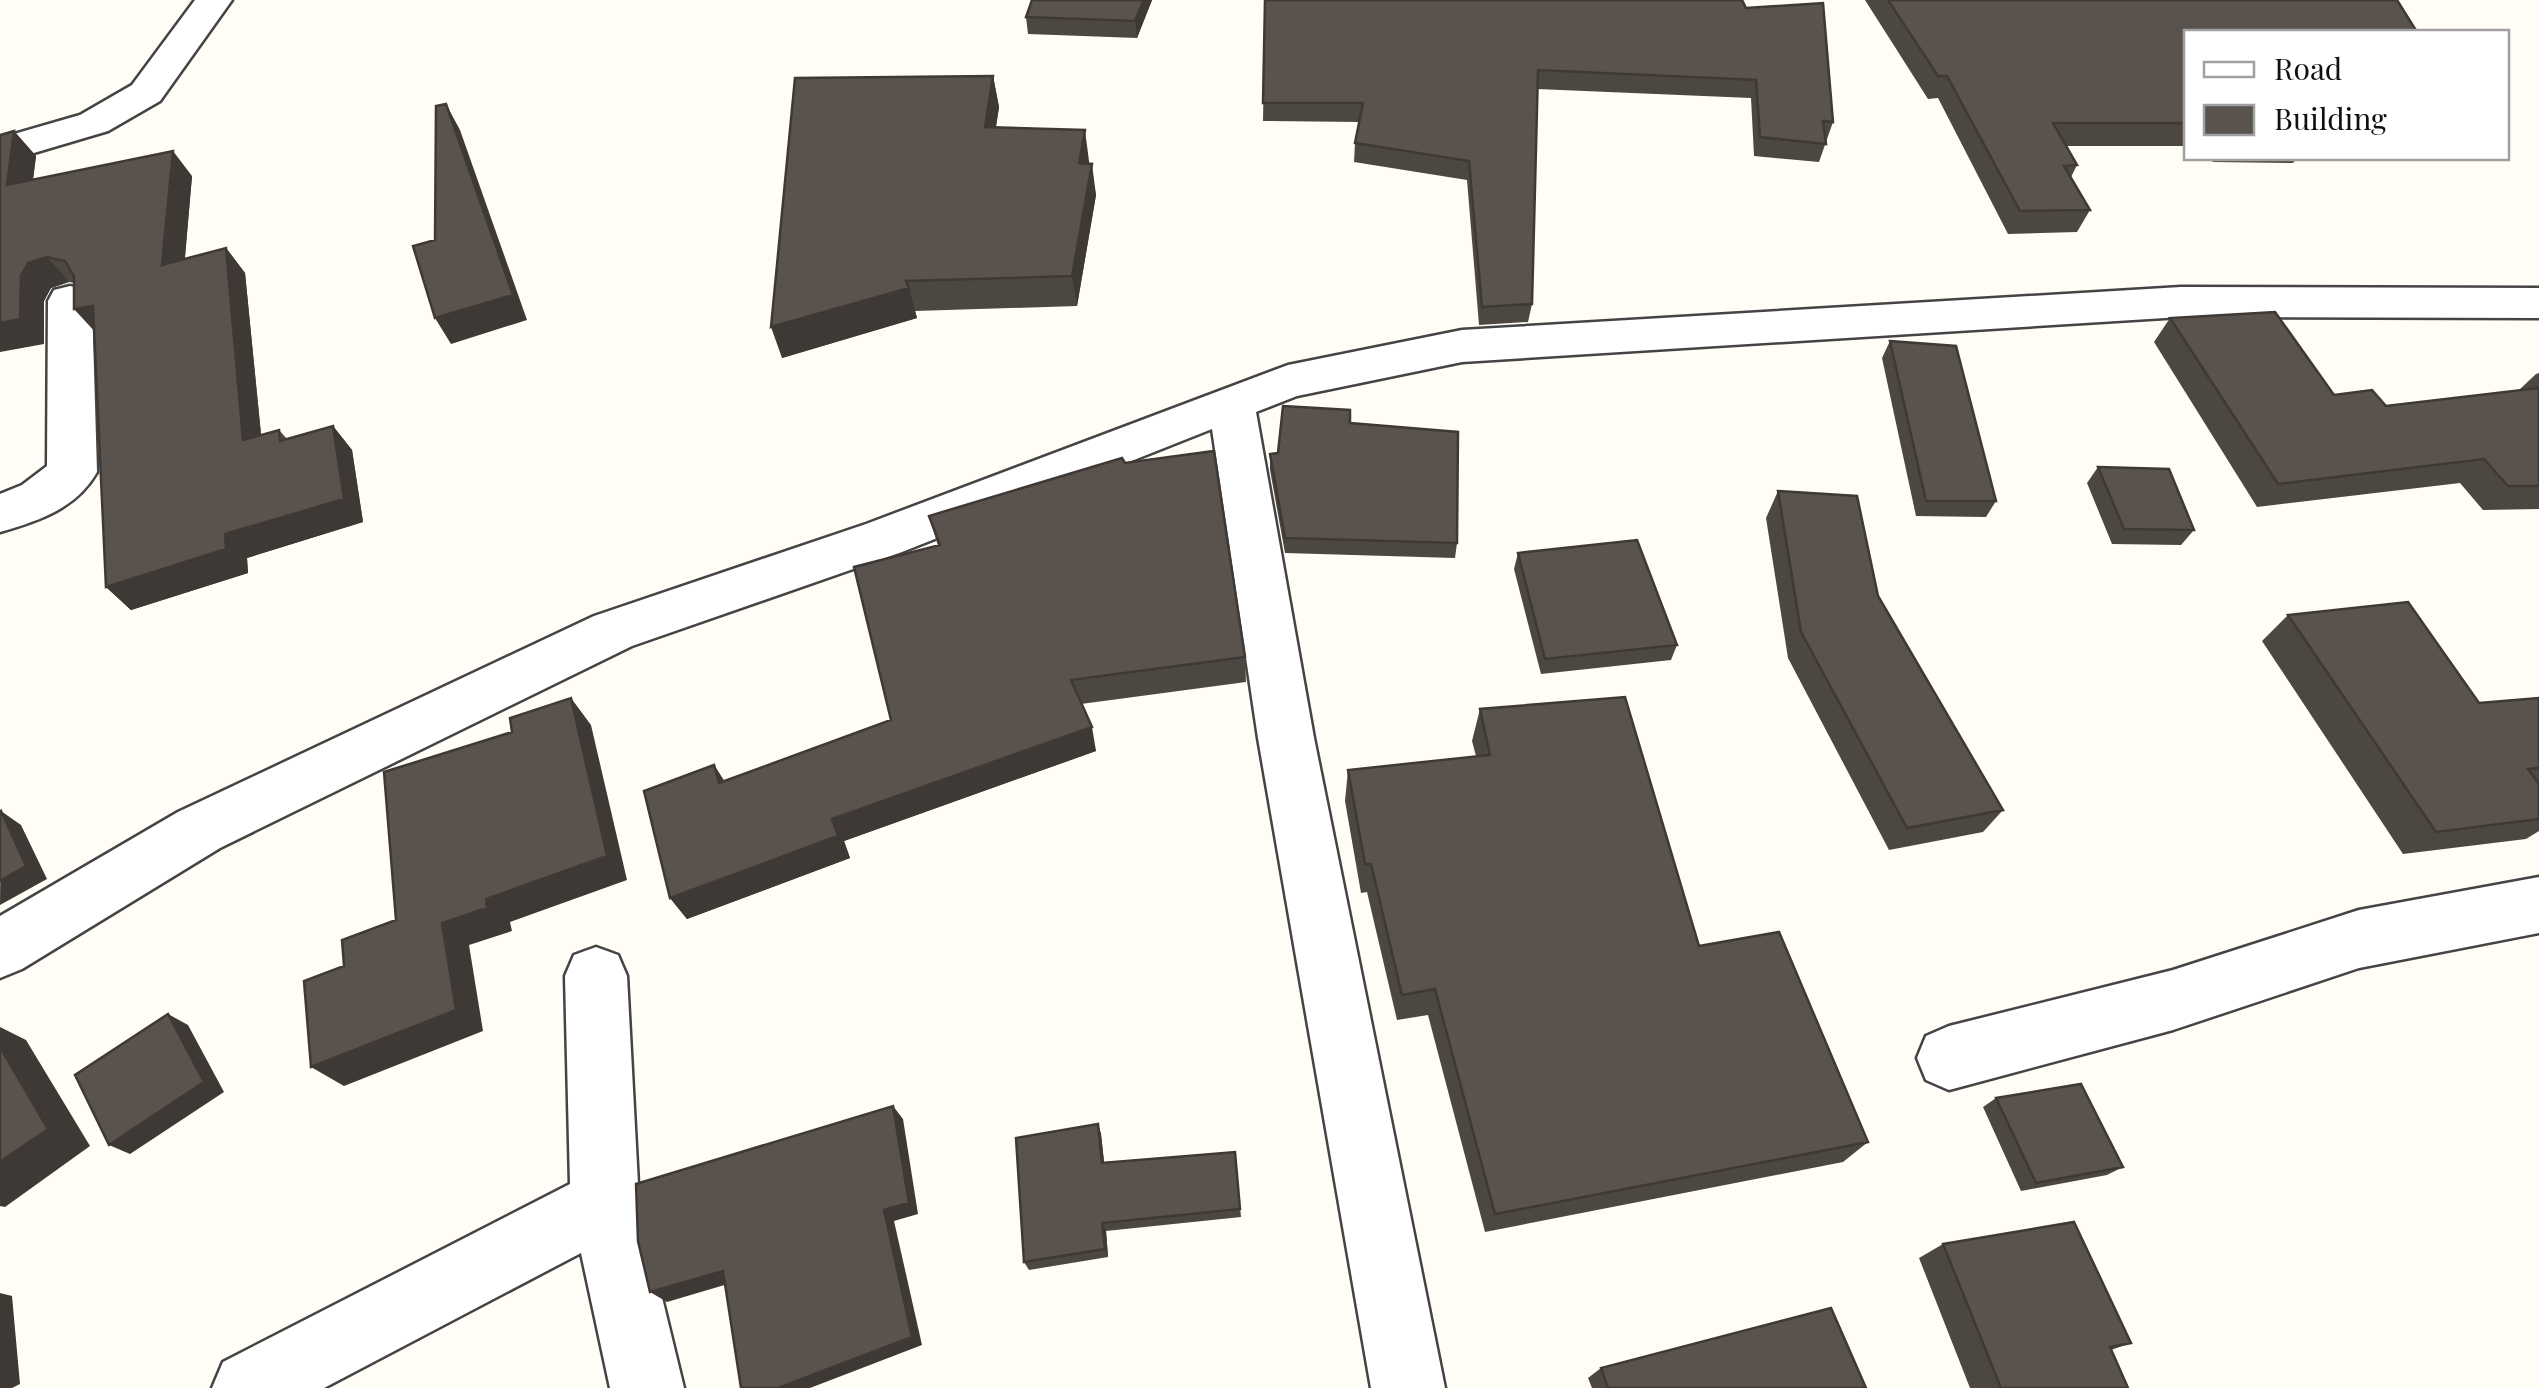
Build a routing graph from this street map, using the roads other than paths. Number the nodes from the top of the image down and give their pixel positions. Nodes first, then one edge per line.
1 (214, 0) edge
2 (0, 151) edge
3 (70, 301) edge
4 (2539, 303) edge
5 (1231, 402) junction
6 (0, 514) edge
7 (2539, 905) edge
8 (0, 949) edge
9 (596, 976) dead end
10 (1950, 1058) dead end
11 (605, 1204) junction
12 (248, 1388) edge
13 (647, 1388) edge
14 (1408, 1388) edge

1 - 2 street
3 - 6 street
4 - 5 street
5 - 8 street
5 - 14 street
7 - 10 street
9 - 11 street
11 - 12 street
11 - 13 street

